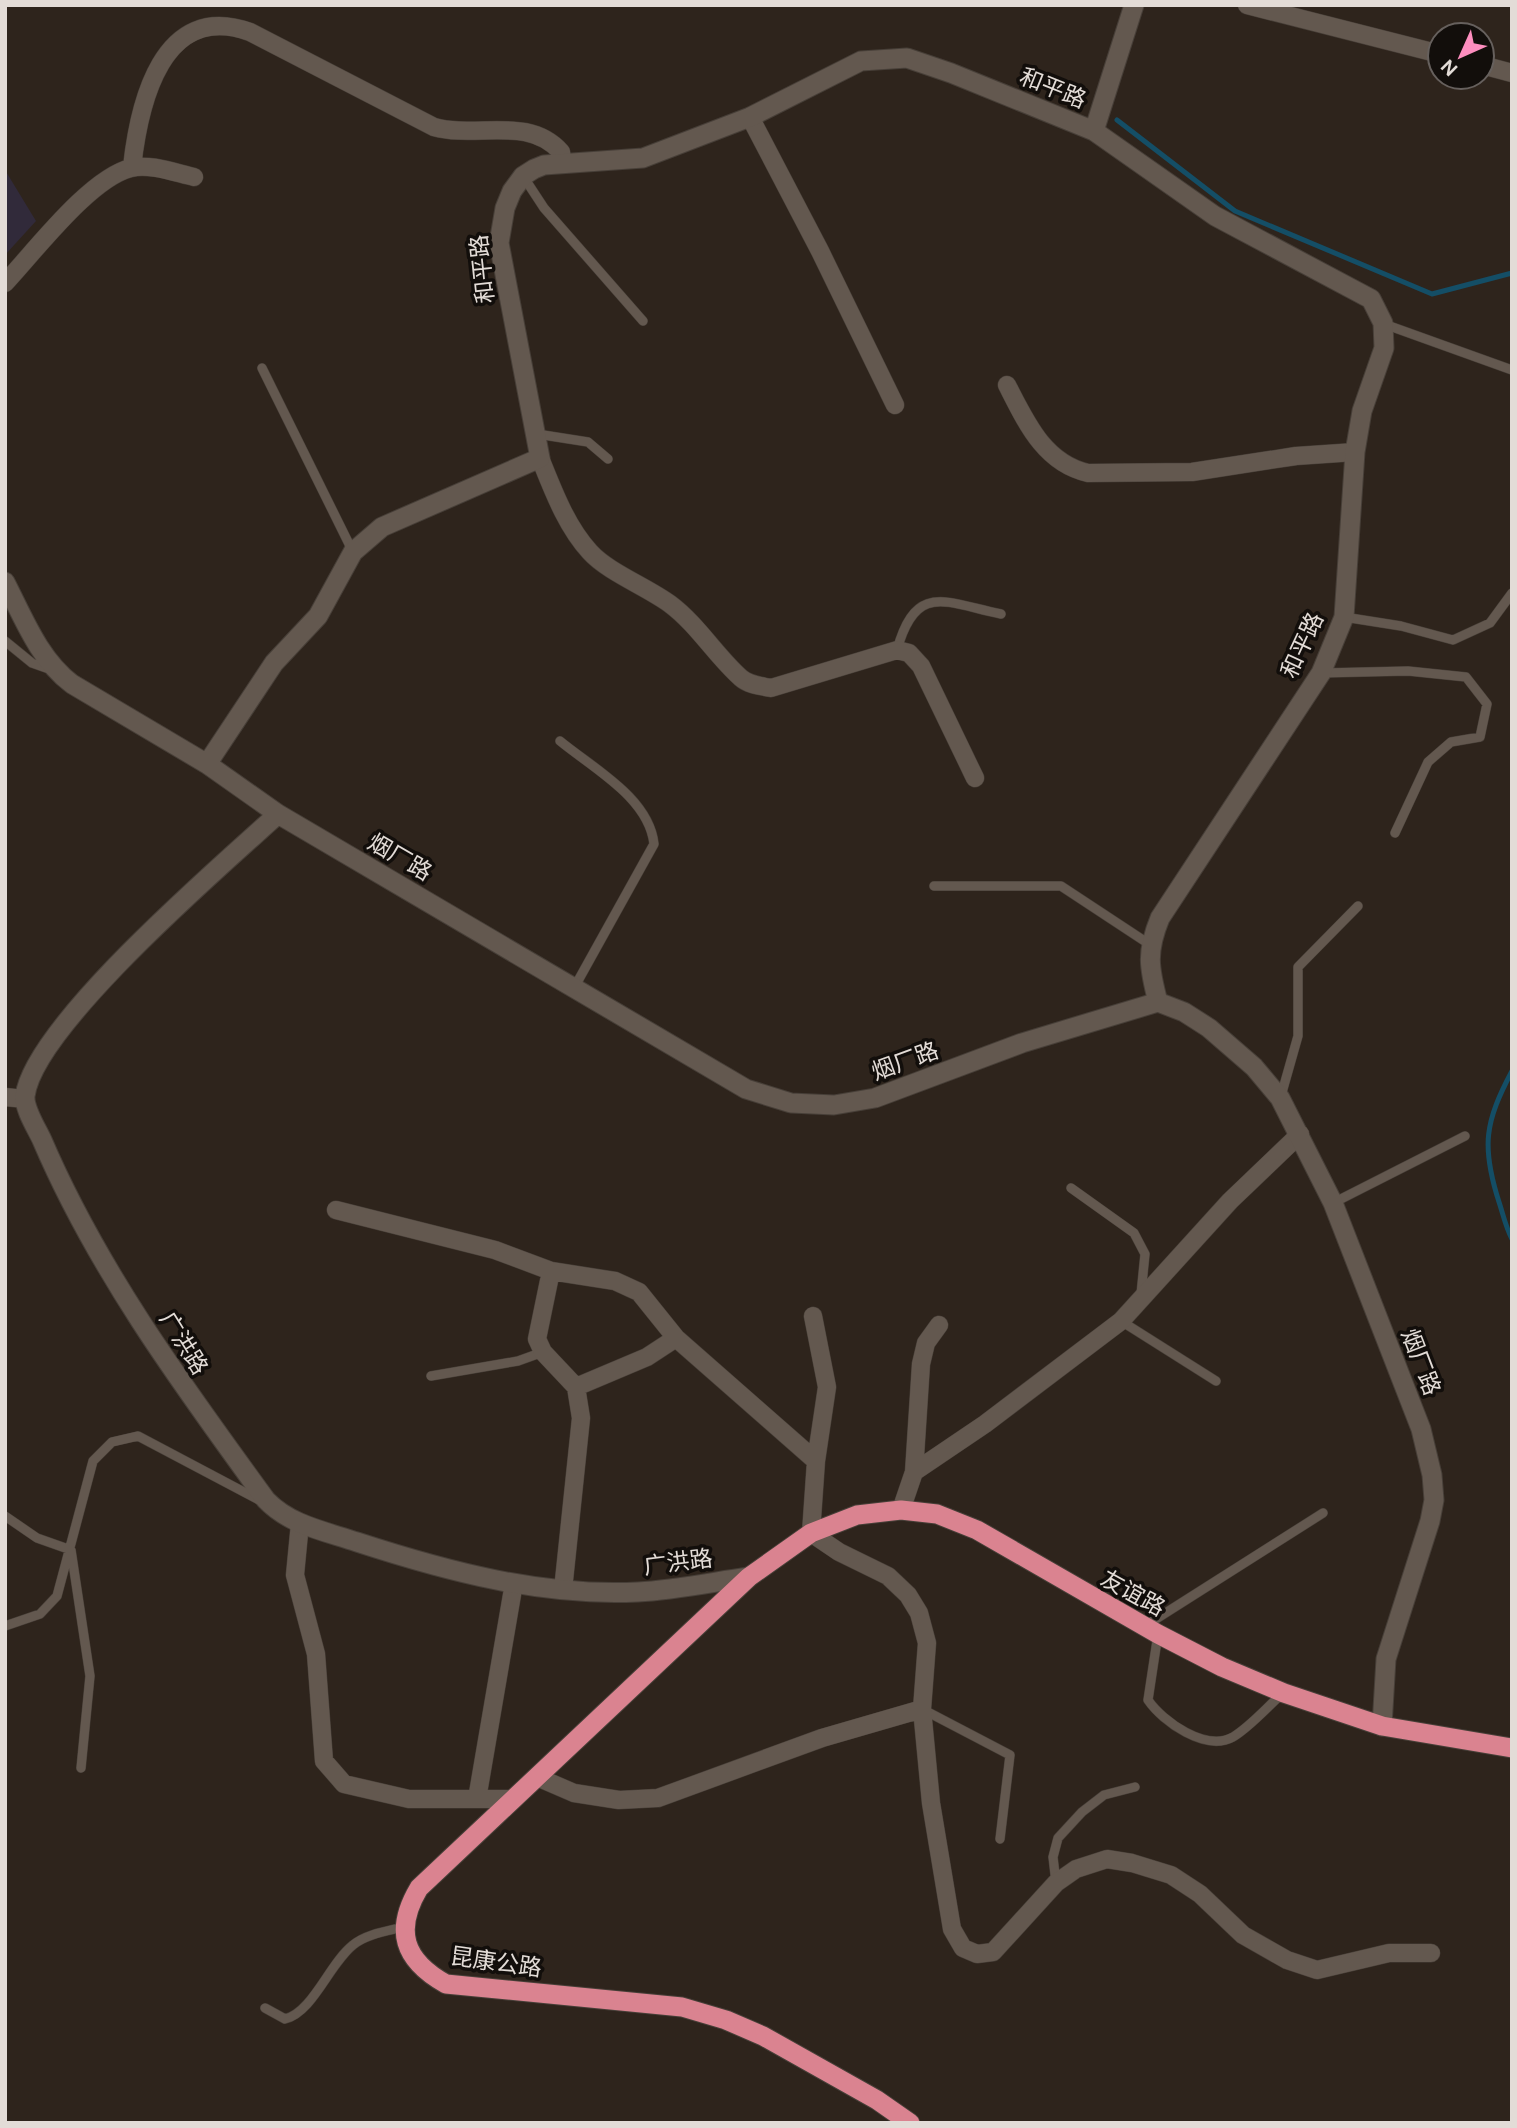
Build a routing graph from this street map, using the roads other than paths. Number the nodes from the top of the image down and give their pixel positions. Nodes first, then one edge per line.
1 (1134, 5) edge
2 (1247, 5) edge
3 (1290, 10) edge
4 (1426, 50) edge
5 (750, 117) junction
6 (1094, 131) junction
7 (563, 164) junction
8 (132, 167) junction
9 (523, 176) junction
10 (194, 177) dead end
11 (5, 283) edge
12 (643, 321) dead end
13 (1382, 323) junction
14 (262, 368) dead end
15 (1512, 370) edge
16 (1007, 385) dead end
17 (895, 405) dead end
18 (535, 434) junction
19 (1355, 452) junction
20 (540, 458) junction
21 (608, 459) dead end
22 (353, 552) junction
23 (5, 582) edge
24 (1512, 593) edge
25 (1001, 614) dead end
26 (1343, 617) junction
27 (5, 641) edge
28 (897, 650) junction
29 (54, 671) junction
30 (1321, 674) junction
31 (560, 741) dead end
32 (207, 764) junction
33 (975, 778) dead end
34 (278, 814) junction
35 (1395, 832) dead end
36 (934, 886) dead end
37 (1358, 906) dead end
38 (1149, 944) junction
39 (574, 988) junction
40 (1158, 1002) junction
41 (15, 1098) edge
42 (1280, 1098) junction
43 (1300, 1134) junction
44 (1465, 1136) dead end
45 (1071, 1188) dead end
46 (1333, 1203) junction
47 (336, 1210) dead end
48 (551, 1270) junction
49 (1140, 1303) junction
50 (813, 1316) dead end
51 (1121, 1321) junction
52 (939, 1325) dead end
53 (676, 1338) junction
54 (544, 1352) junction
55 (431, 1376) dead end
56 (1216, 1381) dead end
57 (576, 1387) junction
58 (816, 1461) junction
59 (914, 1472) junction
60 (272, 1507) junction
61 (901, 1510) junction
62 (1322, 1513) dead end
63 (5, 1516) edge
64 (300, 1523) junction
65 (811, 1533) junction
66 (71, 1550) junction
67 (749, 1577) junction
68 (514, 1583) junction
69 (563, 1590) junction
70 (5, 1626) edge
71 (1151, 1631) junction
72 (1283, 1693) junction
73 (922, 1709) junction
74 (1382, 1726) junction
75 (1512, 1748) edge
76 (81, 1768) dead end
77 (537, 1777) junction
78 (1135, 1787) dead end
79 (477, 1799) junction
80 (513, 1799) junction
81 (1000, 1839) dead end
82 (1056, 1883) junction
83 (404, 1927) junction
84 (1431, 1953) dead end
85 (265, 2008) dead end
86 (911, 2123) edge

1 - 6 street, 和平路
2 - 3 street
3 - 4 street
5 - 6 street, 和平路
5 - 7 street, 和平路
5 - 17 street
6 - 13 street, 和平路
7 - 8 street
7 - 9 street, 和平路
8 - 10 street
8 - 11 street
9 - 12 lane
9 - 18 street, 和平路
13 - 15 lane
13 - 19 street, 和平路
14 - 22 lane
16 - 19 street
18 - 20 street, 和平路
18 - 21 lane
19 - 26 street, 和平路
20 - 22 street
20 - 28 street
22 - 32 street
23 - 29 street, 烟厂路
24 - 26 lane
25 - 28 lane
26 - 30 street, 和平路
27 - 29 lane
28 - 33 street
29 - 32 street, 烟厂路
30 - 35 lane
30 - 38 street, 和平路
31 - 39 lane
32 - 34 street, 烟厂路
34 - 39 street, 烟厂路
34 - 41 street, 广洪路
36 - 38 lane
37 - 42 lane
38 - 40 street
39 - 40 street, 烟厂路
40 - 42 street, 烟厂路
41 - 60 street, 广洪路
42 - 43 street, 烟厂路
43 - 46 street, 烟厂路
43 - 49 street
44 - 46 lane
45 - 49 lane
46 - 74 street, 烟厂路
47 - 48 street
48 - 53 street
48 - 54 street
49 - 51 street
50 - 58 street
51 - 56 lane
51 - 59 street
52 - 59 street
53 - 57 street
53 - 58 street
54 - 55 lane
54 - 57 street
57 - 69 street
58 - 65 street
59 - 61 street
60 - 64 street, 广洪路
60 - 66 lane
61 - 65 highway, 友谊路
61 - 71 highway, 友谊路
62 - 71 lane
63 - 66 lane
64 - 68 street, 广洪路
64 - 79 street
65 - 67 highway, 友谊路
65 - 73 street
66 - 70 lane
66 - 76 lane
67 - 69 street, 广洪路
67 - 77 highway
68 - 69 street, 广洪路
68 - 79 street
71 - 72 highway, 友谊路
71 - 72 lane
72 - 74 highway, 友谊路
73 - 77 street
73 - 81 lane
73 - 82 street
74 - 75 highway, 友谊路
77 - 80 highway
78 - 82 lane
79 - 80 street
80 - 83 highway
82 - 84 street
83 - 85 lane
83 - 86 highway, 昆康公路

